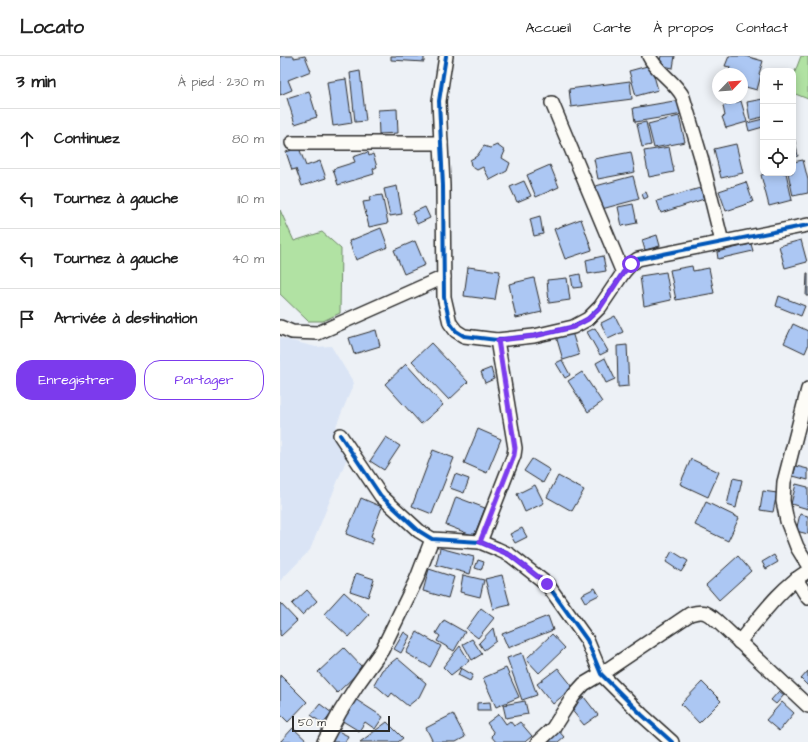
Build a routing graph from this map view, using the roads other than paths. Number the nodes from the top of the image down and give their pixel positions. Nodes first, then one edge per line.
1 (446, 56) edge
2 (650, 56) edge
3 (552, 103) dead end
4 (292, 143) dead end
5 (441, 143) junction
6 (808, 225) edge
7 (722, 242) junction
8 (623, 273) junction
9 (444, 277) junction
10 (280, 327) edge
11 (498, 340) junction
12 (808, 389) edge
13 (340, 435) dead end
14 (432, 539) junction
15 (480, 542) junction
16 (808, 565) edge
17 (808, 571) edge
18 (796, 579) junction
19 (808, 598) edge
20 (738, 642) junction
21 (601, 674) junction
22 (808, 706) edge
23 (324, 742) edge
24 (538, 742) edge
25 (672, 742) edge

1 - 5 street
2 - 7 street
3 - 8 street
4 - 5 street
5 - 9 street
6 - 7 street
7 - 8 street
8 - 11 street
9 - 10 street
9 - 11 street
11 - 15 street
12 - 16 street
13 - 14 street
14 - 15 street
14 - 23 street
15 - 21 street
17 - 18 street
18 - 19 street
18 - 20 street
20 - 21 street
20 - 22 street
21 - 24 street
21 - 25 street

